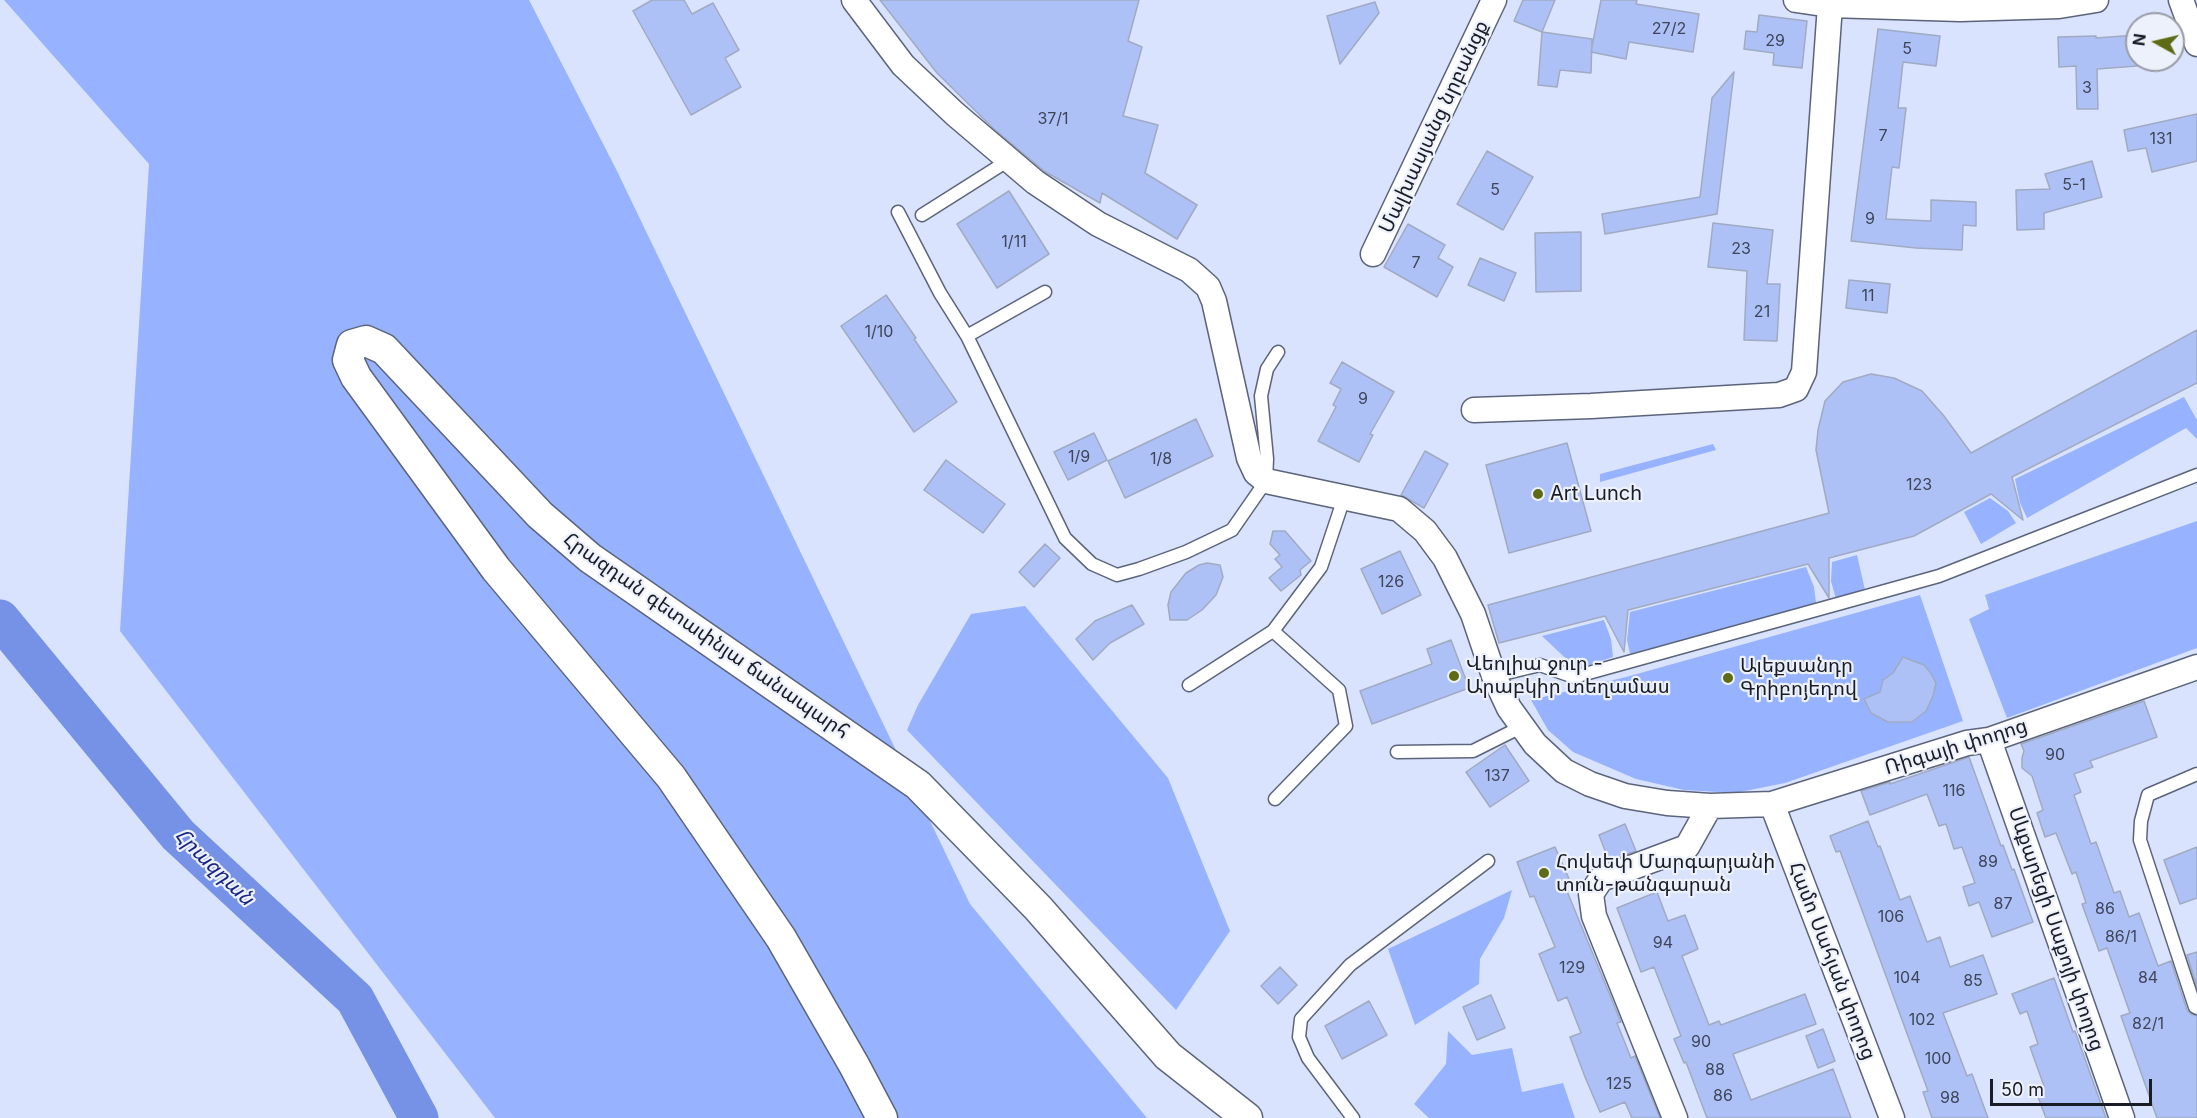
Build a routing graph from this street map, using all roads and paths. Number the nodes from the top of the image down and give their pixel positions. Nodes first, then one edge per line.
1 (854, 0) edge
2 (1494, 0) edge
3 (1796, 0) edge
4 (2096, 0) edge
5 (2181, 0) edge
6 (1830, 5) junction
7 (2197, 44) edge
8 (1009, 160) junction
9 (898, 212) dead end
10 (922, 215) dead end
11 (1373, 254) dead end
12 (1045, 292) dead end
13 (967, 336) junction
14 (1278, 352) dead end
15 (1474, 410) dead end
16 (2197, 475) edge
17 (1266, 481) junction
18 (1344, 498) junction
19 (1273, 631) junction
20 (2197, 668) edge
21 (1494, 676) junction
22 (1189, 685) dead end
23 (1523, 726) junction
24 (1989, 740) junction
25 (1397, 752) dead end
26 (2197, 774) edge
27 (1275, 799) dead end
28 (1772, 804) junction
29 (1710, 806) junction
30 (1488, 861) dead end
31 (2197, 1008) edge
32 (882, 1118) edge
33 (1247, 1118) edge
34 (1353, 1118) edge
35 (1675, 1118) edge
36 (1892, 1118) edge
37 (2122, 1118) edge

1 - 8 street
2 - 11 street, Մալխասյանց նրբանցք
3 - 6 street
4 - 6 street
5 - 7 street
6 - 15 street
8 - 10 lane
8 - 17 street
9 - 13 lane
12 - 13 lane
13 - 17 lane
14 - 17 lane
16 - 21 lane
17 - 18 street, Ռիգայի փողոց
18 - 19 lane
18 - 21 street, Ռիգայի փողոց
19 - 22 lane
19 - 27 lane
20 - 24 street, Ռիգայի փողոց
21 - 23 street, Ռիգայի փողոց
23 - 25 lane
23 - 29 street, Ռիգայի փողոց
24 - 28 street, Ռիգայի փողոց
24 - 37 street, Սևքարեցի Սաքոյի փողոց
26 - 31 lane
28 - 29 street, Ռիգայի փողոց
28 - 36 street, Համո Սահյան փողոց
29 - 35 street
30 - 34 lane
32 - 33 street, Հրազդան գետափնյա ճանապարհ

